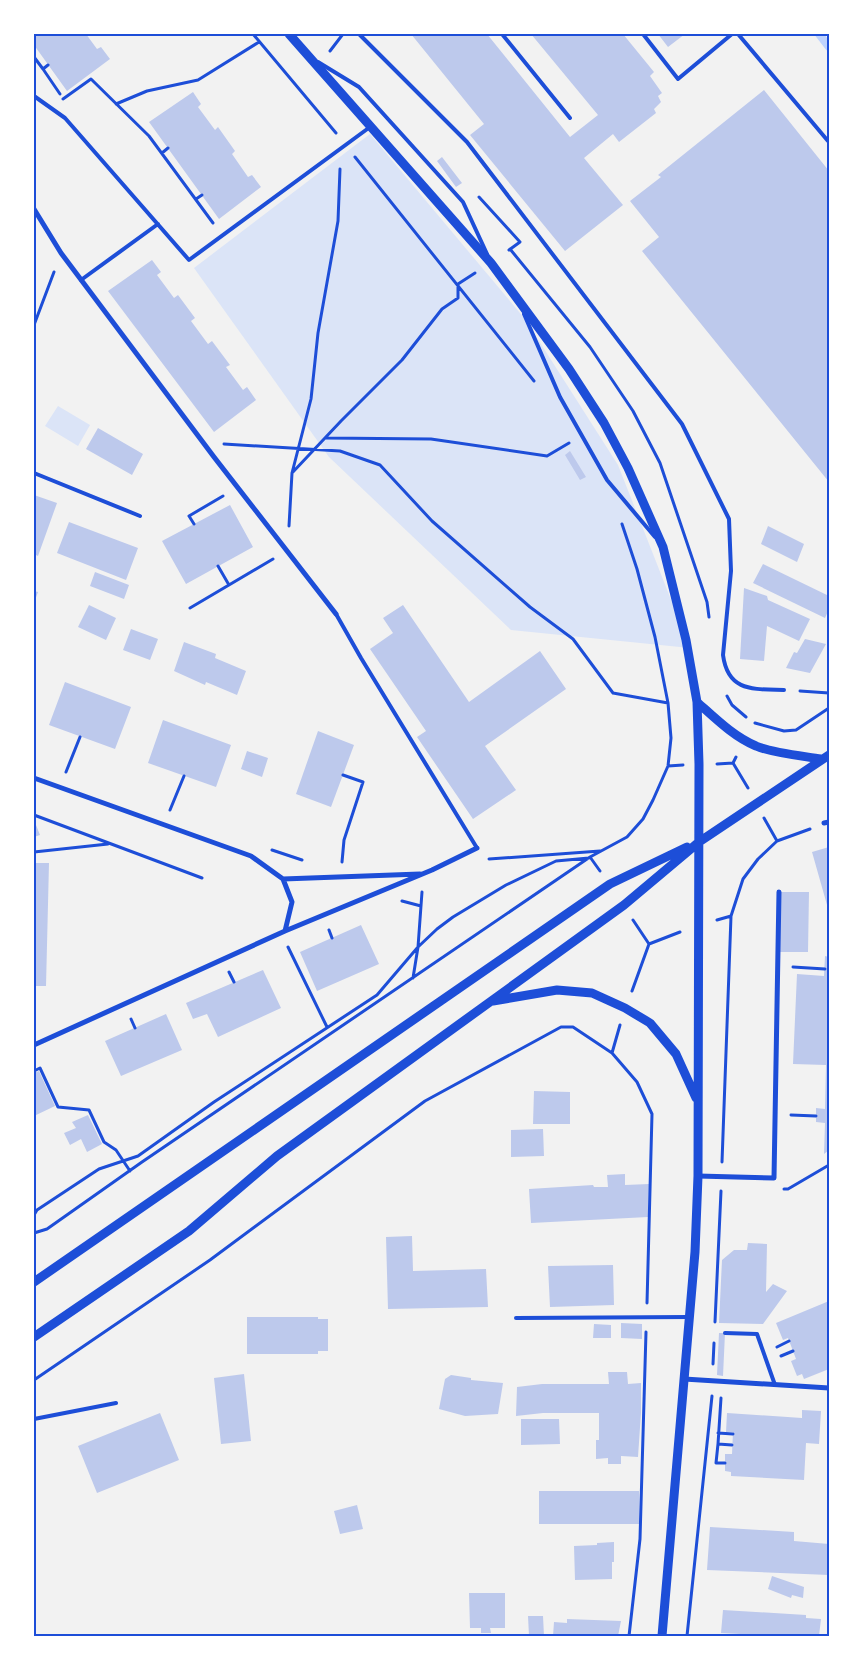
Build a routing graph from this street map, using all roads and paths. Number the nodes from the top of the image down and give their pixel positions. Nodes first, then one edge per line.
1 (253, 34) edge
2 (289, 34) edge
3 (343, 34) edge
4 (359, 34) edge
5 (502, 34) edge
6 (643, 34) edge
7 (732, 34) edge
8 (738, 34) edge
9 (260, 42) junction
10 (328, 54) dead end
11 (34, 56) edge
12 (308, 56) junction
13 (48, 65) dead end
14 (43, 69) junction
15 (34, 96) edge
16 (116, 104) junction
17 (570, 118) dead end
18 (370, 127) junction
19 (829, 141) edge
20 (346, 145) junction
21 (168, 148) dead end
22 (341, 148) junction
23 (162, 153) junction
24 (202, 195) dead end
25 (196, 199) junction
26 (34, 209) edge
27 (158, 224) junction
28 (222, 236) junction
29 (491, 263) junction
30 (54, 272) dead end
31 (81, 280) junction
32 (458, 284) junction
33 (519, 303) junction
34 (34, 325) edge
35 (535, 382) dead end
36 (325, 438) junction
37 (574, 440) dead end
38 (204, 443) junction
39 (298, 449) junction
40 (314, 450) junction
41 (34, 473) edge
42 (292, 474) junction
43 (238, 488) junction
44 (140, 516) dead end
45 (619, 516) dead end
46 (194, 524) dead end
47 (663, 547) junction
48 (287, 550) junction
49 (218, 566) dead end
50 (229, 585) junction
51 (190, 608) dead end
52 (336, 614) joint
53 (784, 690) joint
54 (829, 693) edge
55 (697, 702) junction
56 (668, 703) junction
57 (829, 708) edge
58 (752, 723) dead end
59 (80, 737) dead end
60 (825, 757) edge
61 (733, 763) dead end
62 (58, 768) dead end
63 (66, 772) junction
64 (74, 774) dead end
65 (343, 775) dead end
66 (184, 776) dead end
67 (34, 778) edge
68 (756, 802) junction
69 (161, 807) dead end
70 (170, 810) junction
71 (179, 814) dead end
72 (34, 815) edge
73 (827, 823) edge
74 (777, 841) junction
75 (699, 842) junction
76 (110, 844) junction
77 (477, 848) junction
78 (272, 850) dead end
79 (600, 851) junction
80 (34, 852) edge
81 (590, 857) junction
82 (302, 861) dead end
83 (332, 862) dead end
84 (424, 874) junction
85 (202, 878) dead end
86 (283, 879) junction
87 (610, 884) junction
88 (779, 892) dead end
89 (624, 906) junction
90 (731, 916) junction
91 (699, 925) junction
92 (285, 931) junction
93 (649, 944) junction
94 (418, 947) junction
95 (280, 948) dead end
96 (238, 968) dead end
97 (229, 972) junction
98 (220, 976) dead end
99 (413, 978) junction
100 (234, 982) dead end
101 (491, 1001) junction
102 (625, 1008) junction
103 (129, 1016) dead end
104 (328, 1027) junction
105 (135, 1028) dead end
106 (34, 1045) edge
107 (612, 1053) junction
108 (34, 1071) edge
109 (698, 1103) junction
110 (783, 1114) dead end
111 (816, 1116) dead end
112 (124, 1162) junction
113 (130, 1171) junction
114 (698, 1176) junction
115 (721, 1177) junction
116 (34, 1215) edge
117 (34, 1233) edge
118 (34, 1282) edge
119 (646, 1317) junction
120 (689, 1317) junction
121 (516, 1318) dead end
122 (715, 1324) dead end
123 (725, 1333) dead end
124 (715, 1334) dead end
125 (34, 1337) edge
126 (789, 1341) dead end
127 (777, 1347) dead end
128 (793, 1351) dead end
129 (781, 1356) dead end
130 (684, 1379) junction
131 (34, 1380) edge
132 (713, 1381) junction
133 (775, 1385) junction
134 (829, 1388) edge
135 (721, 1390) dead end
136 (116, 1403) dead end
137 (34, 1419) edge
138 (718, 1433) junction
139 (733, 1434) dead end
140 (718, 1444) junction
141 (732, 1445) dead end
142 (725, 1463) dead end
143 (629, 1636) edge
144 (662, 1636) edge
145 (687, 1636) edge

1 - 9 path
2 - 12 street
3 - 10 path
4 - 53 lane
5 - 17 lane
6 - 7 lane
8 - 19 lane
9 - 16 path
9 - 20 path
11 - 14 path
12 - 18 street
12 - 29 lane
13 - 14 path
14 - 16 path
15 - 27 lane
16 - 23 path
18 - 20 lane
18 - 29 street
20 - 22 lane
20 - 32 path
21 - 23 path
22 - 28 lane
22 - 39 path
23 - 25 path
24 - 25 path
25 - 28 path
26 - 31 street
27 - 28 lane
27 - 31 lane
29 - 33 street
30 - 34 path
31 - 38 street
32 - 35 path
32 - 36 path
33 - 47 street
33 - 47 lane
36 - 37 path
36 - 40 path
38 - 39 path
38 - 43 street
39 - 40 path
39 - 42 path
40 - 42 path
40 - 56 path
41 - 44 lane
42 - 48 path
43 - 46 path
43 - 48 street
45 - 56 path
47 - 55 street
48 - 50 path
48 - 52 street
49 - 50 path
50 - 51 path
52 - 77 lane
53 - 54 path
55 - 60 street
55 - 75 street
56 - 79 path
57 - 58 path
59 - 63 path
60 - 68 street
61 - 68 path
62 - 63 path
63 - 64 path
65 - 83 path
66 - 70 path
67 - 86 street
68 - 74 path
68 - 75 street
69 - 70 path
70 - 71 path
72 - 76 path
73 - 74 path
74 - 90 path
75 - 87 street
75 - 89 street
75 - 91 street
76 - 80 path
76 - 85 path
77 - 79 path
77 - 84 street
78 - 82 path
79 - 81 path
81 - 87 path
81 - 94 path
81 - 99 path
84 - 86 street
84 - 92 street
84 - 94 path
86 - 92 street
87 - 118 street
88 - 115 street
89 - 93 path
89 - 101 street
90 - 91 path
90 - 115 path
91 - 93 path
91 - 109 street
92 - 106 street
93 - 102 path
94 - 99 path
94 - 104 path
95 - 104 path
96 - 97 path
97 - 98 path
97 - 100 path
99 - 113 path
101 - 102 street
101 - 125 street
102 - 107 path
102 - 109 street
103 - 105 path
104 - 112 path
107 - 119 path
107 - 131 path
108 - 112 path
109 - 114 street
110 - 111 path
112 - 113 path
112 - 116 path
113 - 117 path
114 - 115 street
114 - 120 street
115 - 122 path
119 - 120 lane
119 - 121 lane
119 - 143 path
120 - 130 street
123 - 133 lane
124 - 132 path
126 - 127 path
128 - 129 path
130 - 132 street
130 - 144 street
132 - 133 street
132 - 145 path
133 - 134 street
135 - 138 path
136 - 137 lane
138 - 139 path
138 - 140 path
140 - 141 path
140 - 142 path

